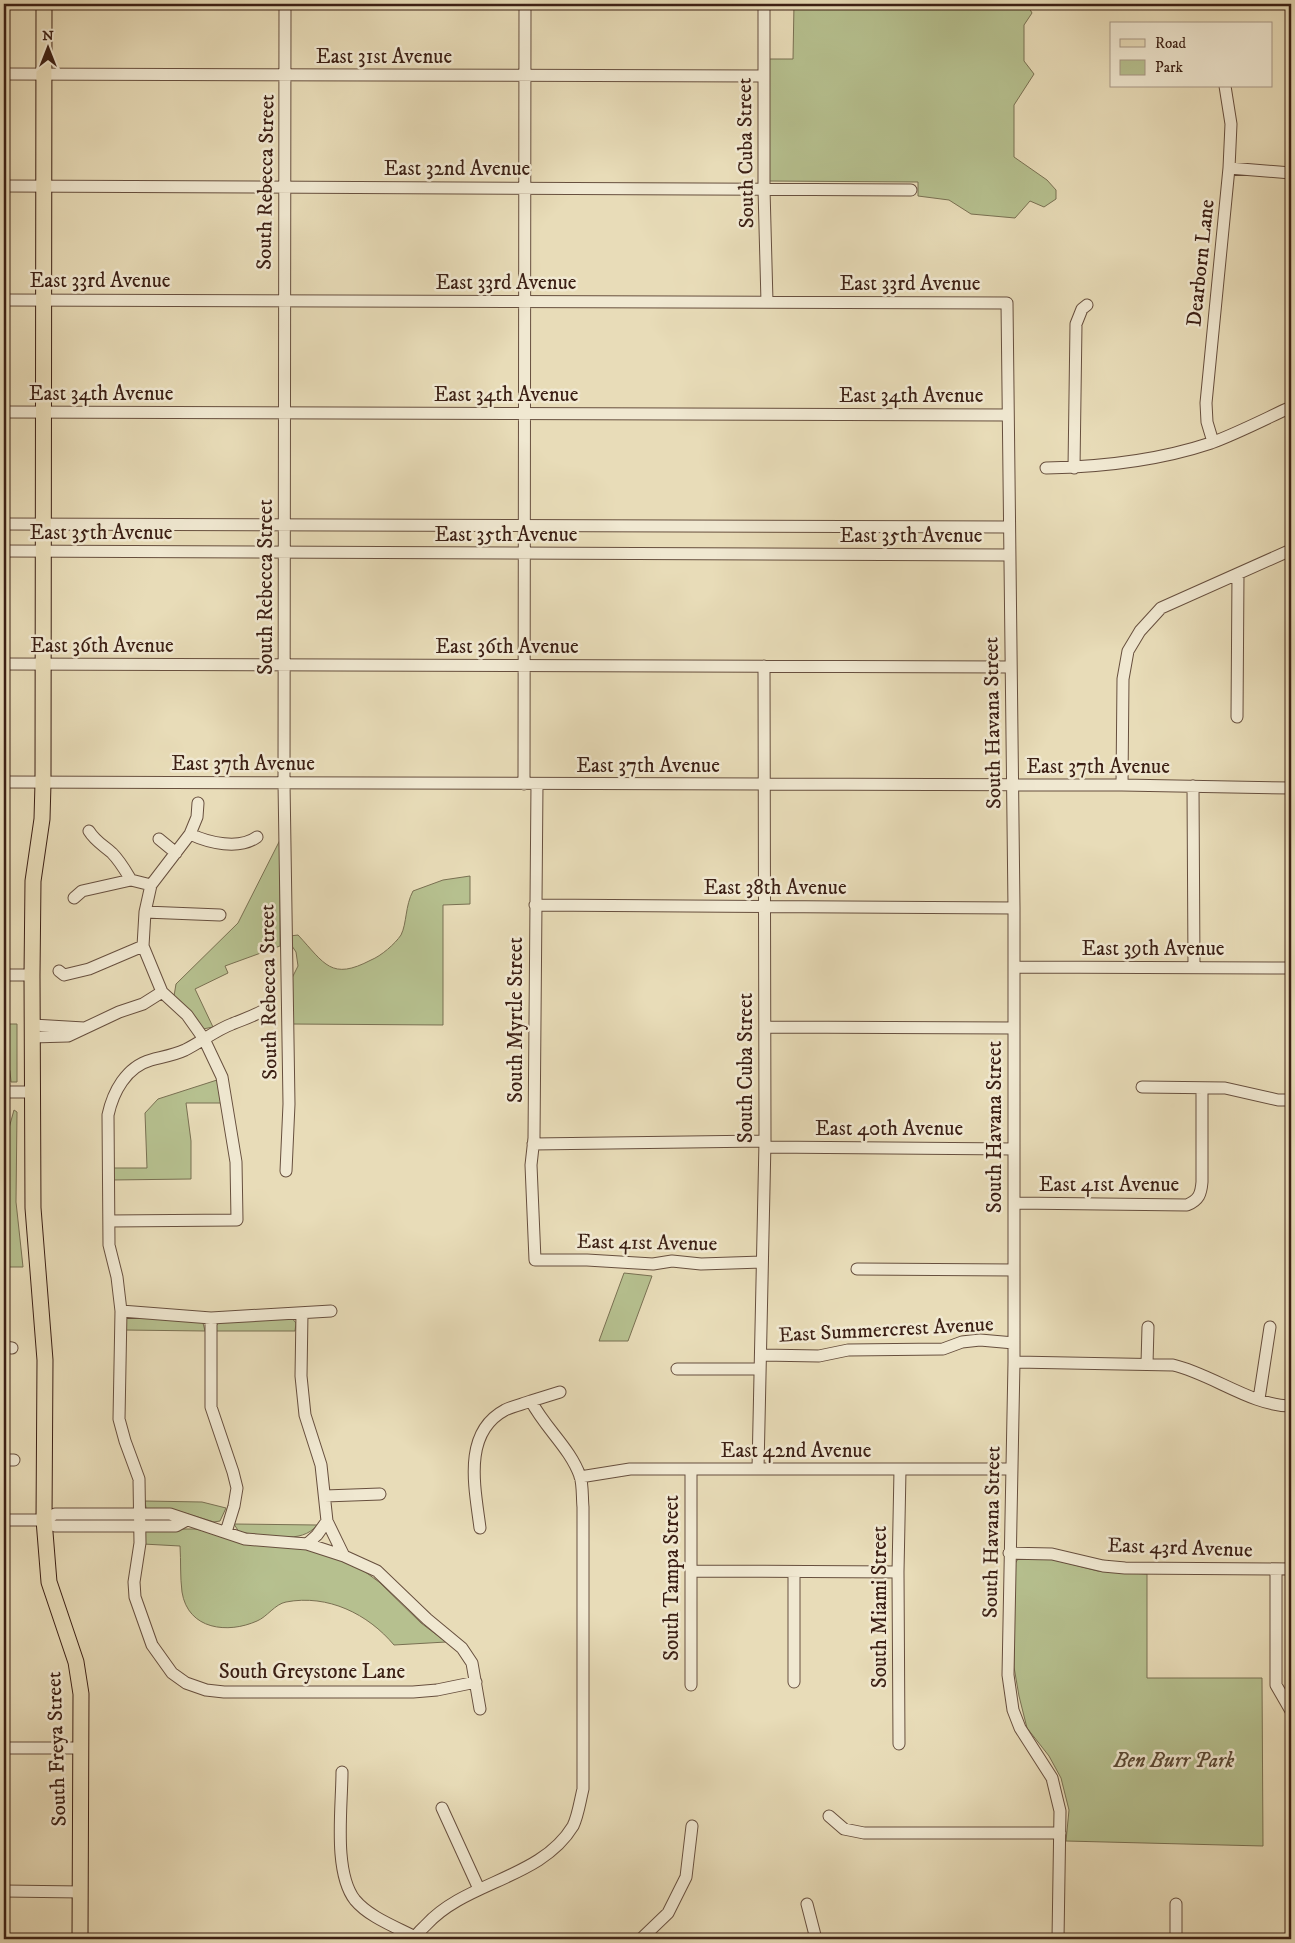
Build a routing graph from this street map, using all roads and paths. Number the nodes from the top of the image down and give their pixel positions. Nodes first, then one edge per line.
1 (44, 4) edge
2 (285, 4) edge
3 (525, 4) edge
4 (764, 4) edge
5 (4, 74) edge
6 (44, 74) junction
7 (286, 75) junction
8 (525, 76) junction
9 (763, 76) junction
10 (1225, 88) edge
11 (1229, 168) junction
12 (1291, 173) edge
13 (4, 186) edge
14 (44, 187) junction
15 (285, 188) junction
16 (525, 188) junction
17 (764, 189) junction
18 (910, 190) dead end
19 (283, 299) junction
20 (4, 300) edge
21 (43, 300) junction
22 (767, 302) junction
23 (525, 303) junction
24 (1007, 303) joint
25 (1087, 305) dead end
26 (1291, 407) edge
27 (4, 412) edge
28 (44, 412) junction
29 (284, 413) junction
30 (525, 414) junction
31 (1008, 415) junction
32 (1213, 442) junction
33 (1046, 468) dead end
34 (1074, 468) junction
35 (4, 524) edge
36 (43, 524) junction
37 (285, 526) junction
38 (525, 526) junction
39 (1008, 527) junction
40 (1291, 550) edge
41 (4, 552) edge
42 (43, 552) junction
43 (285, 552) junction
44 (525, 554) junction
45 (1008, 555) junction
46 (1238, 574) junction
47 (4, 664) edge
48 (42, 665) junction
49 (284, 665) junction
50 (525, 666) junction
51 (764, 666) junction
52 (1011, 667) junction
53 (1238, 717) dead end
54 (4, 782) edge
55 (43, 782) junction
56 (284, 783) junction
57 (524, 784) junction
58 (537, 784) junction
59 (1013, 785) junction
60 (1122, 785) junction
61 (765, 786) junction
62 (1194, 786) junction
63 (1291, 788) edge
64 (198, 803) dead end
65 (190, 834) junction
66 (257, 837) dead end
67 (89, 839) dead end
68 (159, 839) dead end
69 (176, 853) junction
70 (131, 880) junction
71 (151, 886) junction
72 (74, 898) dead end
73 (535, 905) junction
74 (764, 906) junction
75 (1014, 908) junction
76 (145, 912) junction
77 (220, 915) dead end
78 (143, 946) junction
79 (1014, 967) junction
80 (1194, 967) junction
81 (1291, 968) edge
82 (4, 975) edge
83 (32, 975) junction
84 (61, 975) dead end
85 (162, 992) junction
86 (264, 1010) dead end
87 (765, 1027) junction
88 (1014, 1028) junction
89 (32, 1031) junction
90 (204, 1039) junction
91 (1142, 1087) dead end
92 (1202, 1088) junction
93 (4, 1092) edge
94 (33, 1095) junction
95 (4, 1098) edge
96 (1291, 1100) edge
97 (533, 1144) junction
98 (765, 1144) junction
99 (1014, 1149) junction
100 (286, 1171) dead end
101 (1014, 1204) junction
102 (109, 1221) junction
103 (533, 1256) joint
104 (762, 1262) junction
105 (856, 1270) dead end
106 (1014, 1270) junction
107 (121, 1311) junction
108 (331, 1311) dead end
109 (302, 1313) junction
110 (211, 1318) junction
111 (1148, 1327) dead end
112 (1270, 1327) dead end
113 (1014, 1342) junction
114 (761, 1355) junction
115 (1014, 1362) junction
116 (1147, 1364) junction
117 (678, 1369) dead end
118 (759, 1369) junction
119 (560, 1392) dead end
120 (1259, 1399) junction
121 (531, 1401) junction
122 (1291, 1406) edge
123 (758, 1469) junction
124 (1012, 1469) junction
125 (691, 1470) junction
126 (900, 1470) junction
127 (580, 1477) junction
128 (380, 1494) dead end
129 (325, 1496) junction
130 (4, 1520) edge
131 (44, 1520) junction
132 (140, 1521) junction
133 (327, 1521) junction
134 (480, 1528) dead end
135 (226, 1532) junction
136 (307, 1544) junction
137 (1009, 1553) junction
138 (344, 1556) junction
139 (1276, 1569) junction
140 (1291, 1569) edge
141 (691, 1571) junction
142 (794, 1572) junction
143 (898, 1572) junction
144 (476, 1682) junction
145 (794, 1682) dead end
146 (691, 1685) dead end
147 (480, 1709) dead end
148 (1291, 1711) edge
149 (899, 1744) dead end
150 (4, 1748) edge
151 (82, 1748) junction
152 (342, 1772) dead end
153 (442, 1808) dead end
154 (829, 1816) dead end
155 (692, 1826) dead end
156 (1060, 1833) junction
157 (479, 1889) junction
158 (4, 1891) edge
159 (81, 1892) junction
160 (807, 1904) dead end
161 (1176, 1904) dead end
162 (414, 1938) edge
163 (80, 1939) edge
164 (641, 1939) edge
165 (816, 1939) edge
166 (1058, 1939) edge
167 (1176, 1939) edge

1 - 6 main road, South Freya Street
2 - 7 street, South Rebecca Street
3 - 8 street
4 - 9 street, South Cuba Street
5 - 6 street, East 31st Avenue
6 - 7 street, East 31st Avenue
6 - 14 main road, South Freya Street
7 - 8 street, East 31st Avenue
7 - 15 street, South Rebecca Street
8 - 9 street, East 31st Avenue
8 - 16 street
9 - 17 street, South Cuba Street
10 - 11 street, Dearborn Lane
11 - 12 street
11 - 32 street, Dearborn Lane
13 - 14 street, East 32nd Avenue
14 - 15 street, East 32nd Avenue
14 - 21 main road, South Freya Street
15 - 16 street, East 32nd Avenue
15 - 19 street, South Rebecca Street
16 - 17 street, East 32nd Avenue
16 - 23 street
17 - 18 street, East 32nd Avenue
17 - 22 street, South Cuba Street
19 - 21 street, East 33rd Avenue
19 - 23 street, East 33rd Avenue
19 - 29 street, South Rebecca Street
20 - 21 street, East 33rd Avenue
21 - 28 main road, South Freya Street
22 - 23 street, East 33rd Avenue
22 - 24 street, East 33rd Avenue
23 - 30 street
24 - 31 street, South Havana Street
25 - 34 street
26 - 32 street
27 - 28 street, East 34th Avenue
28 - 29 street, East 34th Avenue
28 - 36 main road, South Freya Street
29 - 30 street, East 34th Avenue
29 - 37 street, South Rebecca Street
30 - 31 street, East 34th Avenue
30 - 38 street
31 - 39 street, South Havana Street
32 - 34 street
33 - 34 street
35 - 36 street, East 35th Avenue
36 - 37 street, East 35th Avenue
36 - 42 main road, South Freya Street
37 - 38 street, East 35th Avenue
37 - 43 street, South Rebecca Street
38 - 39 street, East 35th Avenue
38 - 44 street
39 - 45 street, South Havana Street
40 - 46 street
41 - 42 street, East 35th Avenue
42 - 43 street, East 35th Avenue
42 - 48 main road, South Freya Street
43 - 44 street, East 35th Avenue
43 - 49 street, South Rebecca Street
44 - 45 street, East 35th Avenue
44 - 50 street
45 - 52 street, South Havana Street
46 - 53 street
46 - 60 street
47 - 48 street, East 36th Avenue
48 - 49 street, East 36th Avenue
48 - 55 main road, South Freya Street
49 - 50 street, East 36th Avenue
49 - 56 street, South Rebecca Street
50 - 51 street, East 36th Avenue
50 - 57 street
51 - 52 street, East 36th Avenue
51 - 61 street, South Cuba Street
52 - 59 street, South Havana Street
54 - 55 street, East 37th Avenue
55 - 56 street, East 37th Avenue
55 - 83 main road, South Freya Street
56 - 57 street, East 37th Avenue
56 - 100 street, South Rebecca Street
57 - 58 street, East 37th Avenue
58 - 61 street, East 37th Avenue
58 - 73 street, South Myrtle Street
59 - 60 street, East 37th Avenue
59 - 61 street, East 37th Avenue
59 - 75 street, South Havana Street
60 - 62 street, East 37th Avenue
61 - 74 street, South Cuba Street
62 - 63 street, East 37th Avenue
62 - 80 street
64 - 65 street
65 - 66 street
65 - 69 street
67 - 70 street
68 - 69 street
69 - 71 street
70 - 71 street
70 - 72 street
71 - 76 street
73 - 74 street, East 38th Avenue
73 - 97 street, South Myrtle Street
74 - 75 street, East 38th Avenue
74 - 87 street, South Cuba Street
75 - 79 street, South Havana Street
76 - 77 street
76 - 78 street
78 - 84 street
78 - 85 street
79 - 80 street, East 39th Avenue
79 - 88 street, South Havana Street
80 - 81 street, East 39th Avenue
82 - 83 street
83 - 89 main road, South Freya Street
85 - 89 street
85 - 90 street
86 - 90 street, South Greystone Lane
87 - 88 street
87 - 98 street, South Cuba Street
88 - 99 street, South Havana Street
89 - 94 main road, South Freya Street
90 - 102 street, South Greystone Lane
90 - 102 street
91 - 92 street
92 - 96 street
92 - 101 street, East 41st Avenue
93 - 94 street
94 - 95 street
94 - 131 main road, South Freya Street
97 - 98 street, East 40th Avenue
97 - 103 street, South Myrtle Street
98 - 99 street, East 40th Avenue
98 - 104 street, South Cuba Street
99 - 101 street, South Havana Street
101 - 106 street, South Havana Street
102 - 107 street, South Greystone Lane
103 - 104 street, East 41st Avenue
104 - 114 street, South Cuba Street
105 - 106 street
106 - 113 street, South Havana Street
107 - 110 street
107 - 132 street, South Greystone Lane
108 - 109 street
109 - 110 street
109 - 129 street
110 - 135 street
111 - 116 street
112 - 120 street
113 - 114 street, East Summercrest Avenue
113 - 115 street, South Havana Street
114 - 118 street, South Cuba Street
115 - 116 street
115 - 124 street, South Havana Street
116 - 120 street
117 - 118 street
118 - 123 street, South Cuba Street
119 - 121 street
120 - 122 street
121 - 127 street
121 - 134 street
123 - 125 street, East 42nd Avenue
123 - 126 street, East 42nd Avenue
124 - 126 street, East 42nd Avenue
124 - 137 street, South Havana Street
125 - 127 street, East 42nd Avenue
125 - 141 street, South Tampa Street
126 - 143 street, South Miami Street
127 - 157 street
128 - 129 street
129 - 133 street
130 - 131 street
131 - 132 street
131 - 151 main road, South Freya Street
132 - 135 street
132 - 144 street, South Greystone Lane
133 - 136 street
133 - 138 street
135 - 136 street
136 - 138 street
137 - 139 street, East 43rd Avenue
137 - 156 street, South Havana Street
138 - 144 street
139 - 140 street, East 43rd Avenue
139 - 148 street
141 - 142 street
141 - 146 street, South Tampa Street
142 - 143 street
142 - 145 street
143 - 149 street, South Miami Street
144 - 147 street
150 - 151 street
151 - 159 main road, South Freya Street
152 - 162 street
153 - 157 street
154 - 156 street
155 - 164 street
156 - 166 street, South Havana Street
157 - 162 street
158 - 159 street
159 - 163 main road, South Freya Street
160 - 165 street
161 - 167 street

